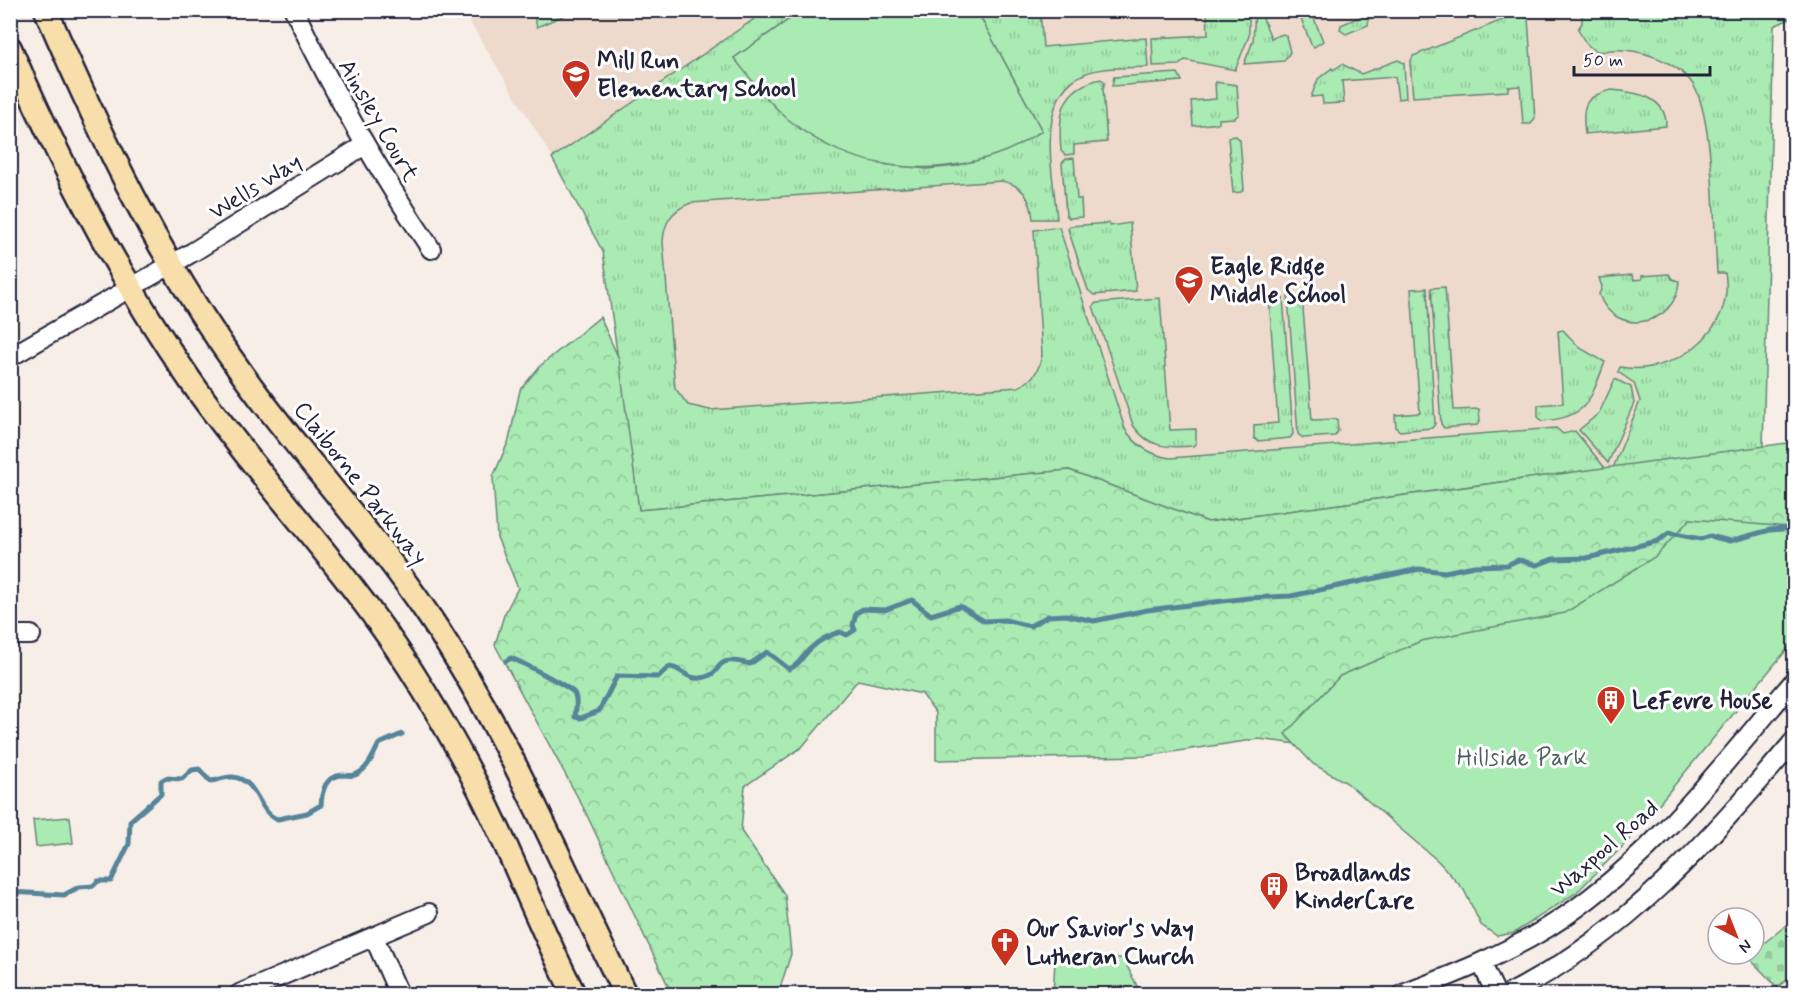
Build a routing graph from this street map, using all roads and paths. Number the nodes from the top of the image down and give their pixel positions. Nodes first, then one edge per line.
1 (46, 10) edge
2 (294, 10) edge
3 (10, 48) edge
4 (363, 146) junction
5 (431, 249) dead end
6 (171, 265) junction
7 (131, 288) junction
8 (10, 357) edge
9 (10, 635) edge
10 (31, 635) dead end
11 (1794, 681) edge
12 (1794, 741) edge
13 (429, 913) dead end
14 (374, 937) junction
15 (1482, 964) junction
16 (277, 989) edge
17 (239, 994) edge
18 (399, 994) edge
19 (574, 994) edge
20 (625, 994) edge
21 (1403, 994) edge
22 (1496, 994) edge
23 (1509, 994) edge

1 - 6 main road, Claiborne Parkway
2 - 4 street, Ainsley Court
3 - 7 main road
4 - 5 street, Ainsley Court
4 - 6 street, Wells Way
6 - 7 street, Wells Way
6 - 20 main road, Claiborne Parkway
7 - 8 street, Wells Way
7 - 19 main road
9 - 10 street
11 - 15 street, Waxpool Road
12 - 23 street
13 - 14 street
14 - 16 street
14 - 18 street
15 - 21 street, Waxpool Road
15 - 22 street
16 - 17 street

